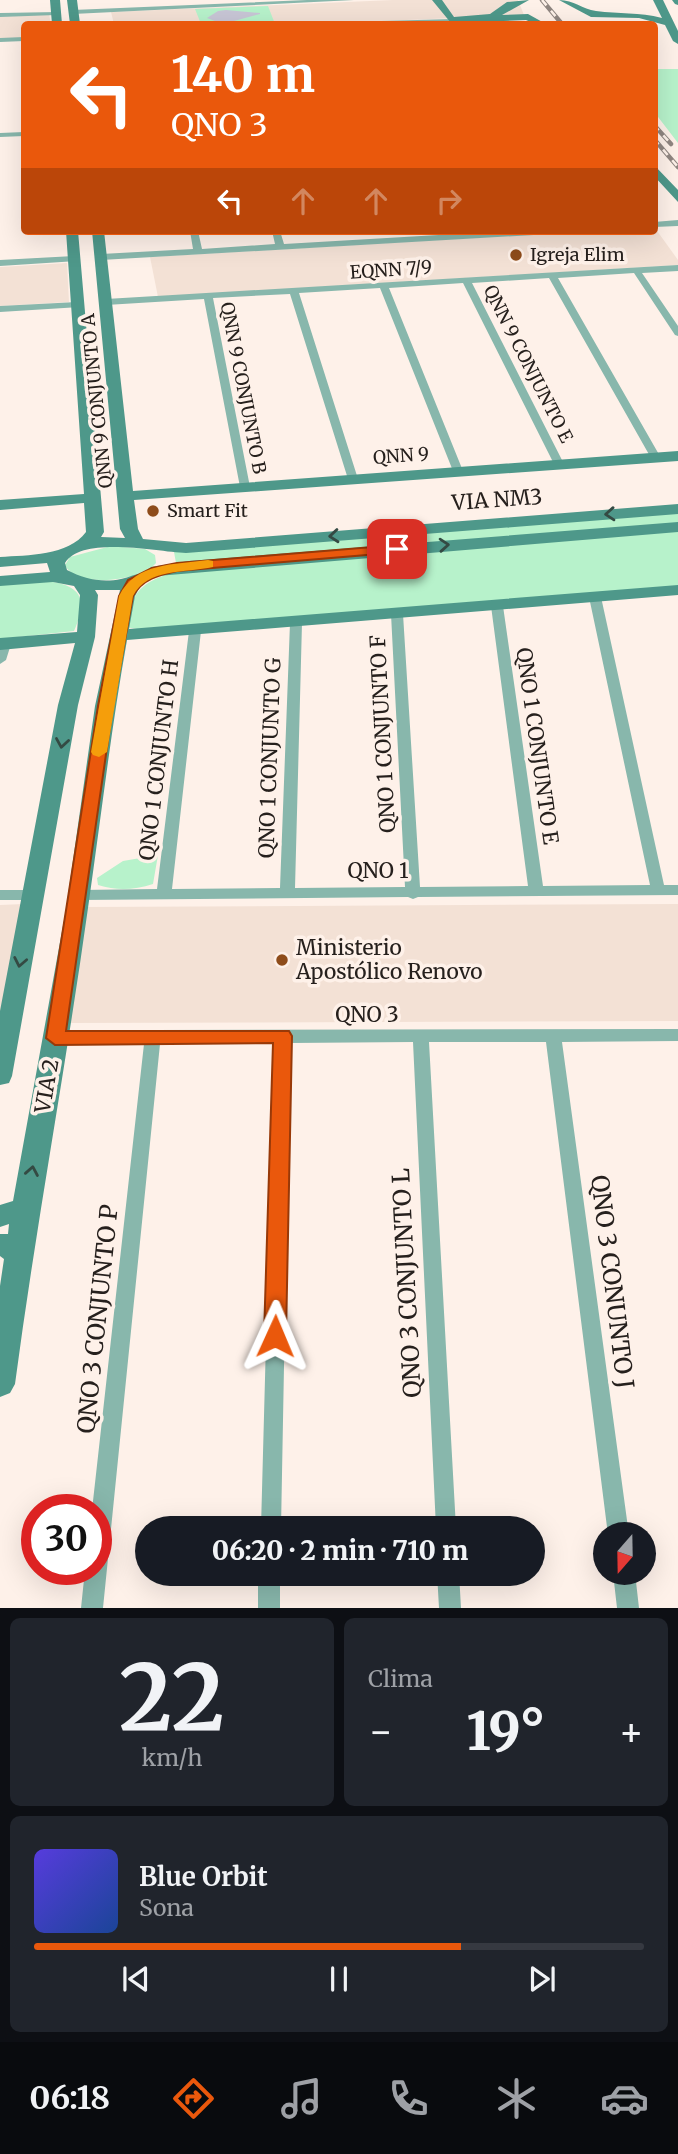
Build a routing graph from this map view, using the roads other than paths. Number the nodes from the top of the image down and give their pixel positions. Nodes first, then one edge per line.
1 (55, 0) edge
2 (70, 0) edge
3 (143, 0) edge
4 (329, 0) edge
5 (351, 0) edge
6 (437, 0) edge
7 (564, 0) edge
8 (657, 0) edge
9 (524, 1) edge
10 (269, 2) edge
11 (207, 3) edge
12 (162, 8) junction
13 (145, 9) junction
14 (541, 9) dead end
15 (56, 13) junction
16 (0, 15) edge
17 (165, 16) dead end
18 (74, 17) edge
19 (487, 18) junction
20 (451, 20) junction
21 (57, 21) edge
22 (435, 21) edge
23 (458, 21) edge
24 (471, 21) edge
25 (535, 21) edge
26 (550, 21) edge
27 (658, 21) edge
28 (673, 26) edge
29 (21, 38) edge
30 (0, 40) edge
31 (678, 41) edge
32 (21, 134) edge
33 (0, 135) edge
34 (658, 173) edge
35 (678, 198) edge
36 (678, 223) edge
37 (658, 225) edge
38 (72, 235) edge
39 (92, 235) edge
40 (98, 235) edge
41 (195, 235) edge
42 (277, 235) edge
43 (363, 235) edge
44 (436, 235) edge
45 (366, 242) junction
46 (280, 247) junction
47 (198, 252) junction
48 (101, 256) junction
49 (74, 259) junction
50 (0, 264) edge
51 (678, 268) edge
52 (636, 270) junction
53 (552, 275) junction
54 (467, 280) junction
55 (383, 286) junction
56 (294, 292) junction
57 (208, 297) junction
58 (77, 301) junction
59 (106, 302) junction
60 (0, 309) edge
61 (678, 332) edge
62 (110, 345) junction
63 (82, 366) junction
64 (120, 422) junction
65 (678, 456) edge
66 (656, 458) junction
67 (559, 464) junction
68 (458, 471) junction
69 (354, 479) junction
70 (245, 487) junction
71 (127, 496) junction
72 (92, 498) junction
73 (0, 505) edge
74 (678, 509) edge
75 (678, 527) edge
76 (144, 544) junction
77 (82, 545) junction
78 (61, 555) junction
79 (0, 562) edge
80 (157, 571) junction
81 (0, 581) edge
82 (75, 581) junction
83 (133, 583) junction
84 (678, 590) edge
85 (595, 597) junction
86 (497, 606) junction
87 (397, 614) junction
88 (296, 623) junction
89 (195, 631) junction
90 (120, 635) junction
91 (86, 637) junction
92 (2, 650) edge
93 (74, 680) junction
94 (111, 680) junction
95 (68, 705) junction
96 (105, 706) junction
97 (658, 890) junction
98 (678, 890) edge
99 (536, 892) junction
100 (164, 894) junction
101 (287, 894) junction
102 (413, 894) junction
103 (0, 895) edge
104 (33, 895) junction
105 (79, 895) junction
106 (3, 1033) edge
107 (421, 1035) junction
108 (678, 1035) edge
109 (153, 1036) junction
110 (282, 1036) junction
111 (553, 1036) junction
112 (55, 1038) junction
113 (0, 1076) edge
114 (13, 1213) edge
115 (10, 1250) edge
116 (0, 1384) edge
117 (271, 1516) edge
118 (445, 1516) edge
119 (617, 1522) edge
120 (270, 1586) edge
121 (449, 1586) edge
122 (625, 1586) edge
123 (92, 1608) edge
124 (269, 1608) edge
125 (450, 1608) edge
126 (628, 1608) edge

1 - 15 main road
2 - 18 main road
3 - 13 street
4 - 5 street
4 - 10 street
6 - 20 main road
7 - 27 main road
8 - 28 main road
9 - 19 main road
10 - 11 street
11 - 12 street
12 - 13 street
12 - 17 street
13 - 18 street
14 - 26 main road
15 - 16 street
15 - 21 main road
19 - 24 main road
19 - 25 main road
20 - 22 street
20 - 23 main road
28 - 31 main road
29 - 30 street
32 - 33 street
34 - 35 main road
36 - 37 street
38 - 49 main road
39 - 48 main road
40 - 48 main road
41 - 47 street
42 - 46 street
43 - 45 street
44 - 45 street, EQNN 7/9
45 - 46 street, EQNN 7/9
46 - 47 street, EQNN 7/9
47 - 48 street, EQNN 7/9
48 - 59 main road, QNN 9 CONJUNTO A
49 - 50 street
49 - 58 main road
51 - 52 street, EQNN 7/9
52 - 53 street, EQNN 7/9
52 - 61 street
53 - 54 street, EQNN 7/9
53 - 66 street
54 - 55 street, EQNN 7/9
54 - 67 street, QNN 9 CONJUNTO E
55 - 56 street, EQNN 7/9
55 - 68 street
56 - 57 street, EQNN 7/9
56 - 69 street
57 - 59 street, EQNN 7/9
57 - 70 street, QNN 9 CONJUNTO B
58 - 60 street
58 - 62 main road
58 - 63 main road
59 - 62 main road, QNN 9 CONJUNTO A
62 - 64 main road, QNN 9 CONJUNTO A
63 - 64 main road
63 - 72 main road
64 - 71 main road, QNN 9 CONJUNTO A
65 - 66 main road, QNN 9
66 - 67 main road, QNN 9
67 - 68 main road, QNN 9
68 - 69 main road, QNN 9
69 - 70 main road, QNN 9
70 - 71 main road, QNN 9
71 - 76 main road, QNN 9 CONJUNTO A
72 - 73 main road
72 - 77 main road
74 -> 76 main road, VIA NM3
80 -> 75 main road, VIA NM3
76 - 77 main road, VIA NM3
76 - 80 main road, QNN 9 CONJUNTO A
77 - 78 main road
78 - 79 main road
78 - 82 main road
80 - 83 main road, VIA NM3
81 - 82 main road
82 - 83 main road
82 - 91 main road
83 - 90 main road, VIA 2
84 - 85 main road
85 - 86 main road
85 - 97 street
86 - 87 main road
86 - 99 street, QNO 1 CONJUNTO E
87 - 88 main road
87 - 102 street, QNO 1 CONJUNTO F
88 - 89 main road
88 - 101 street, QNO 1 CONJUNTO G
89 - 90 main road
89 - 100 street, QNO 1 CONJUNTO H
90 - 94 main road, VIA 2
91 - 92 main road
91 - 93 main road
93 - 94 main road
93 - 95 main road
94 - 96 main road, VIA 2
95 - 96 main road
95 -> 104 main road
96 - 105 main road, VIA 2
97 - 98 street, QNO 1
97 - 99 street, QNO 1
99 - 102 street, QNO 1
100 - 101 street, QNO 1
100 - 105 street, QNO 1
101 - 102 street, QNO 1
103 - 104 street
104 -> 106 main road
105 - 112 main road, VIA 2
106 - 113 main road
107 - 110 street, QNO 3
107 - 111 street, QNO 3
107 - 118 street, QNO 3 CONJUNTO L
108 - 111 street, QNO 3
109 - 110 street, QNO 3
109 - 112 street, QNO 3
109 - 123 street, QNO 3 CONJUNTO P
110 - 117 street
111 - 119 street, QNO 3 CONUNTO J
114 -> 112 main road, VIA 2
114 - 115 main road, VIA 2
115 - 116 main road, VIA 2
120 - 124 street
121 - 125 street
122 - 126 street

